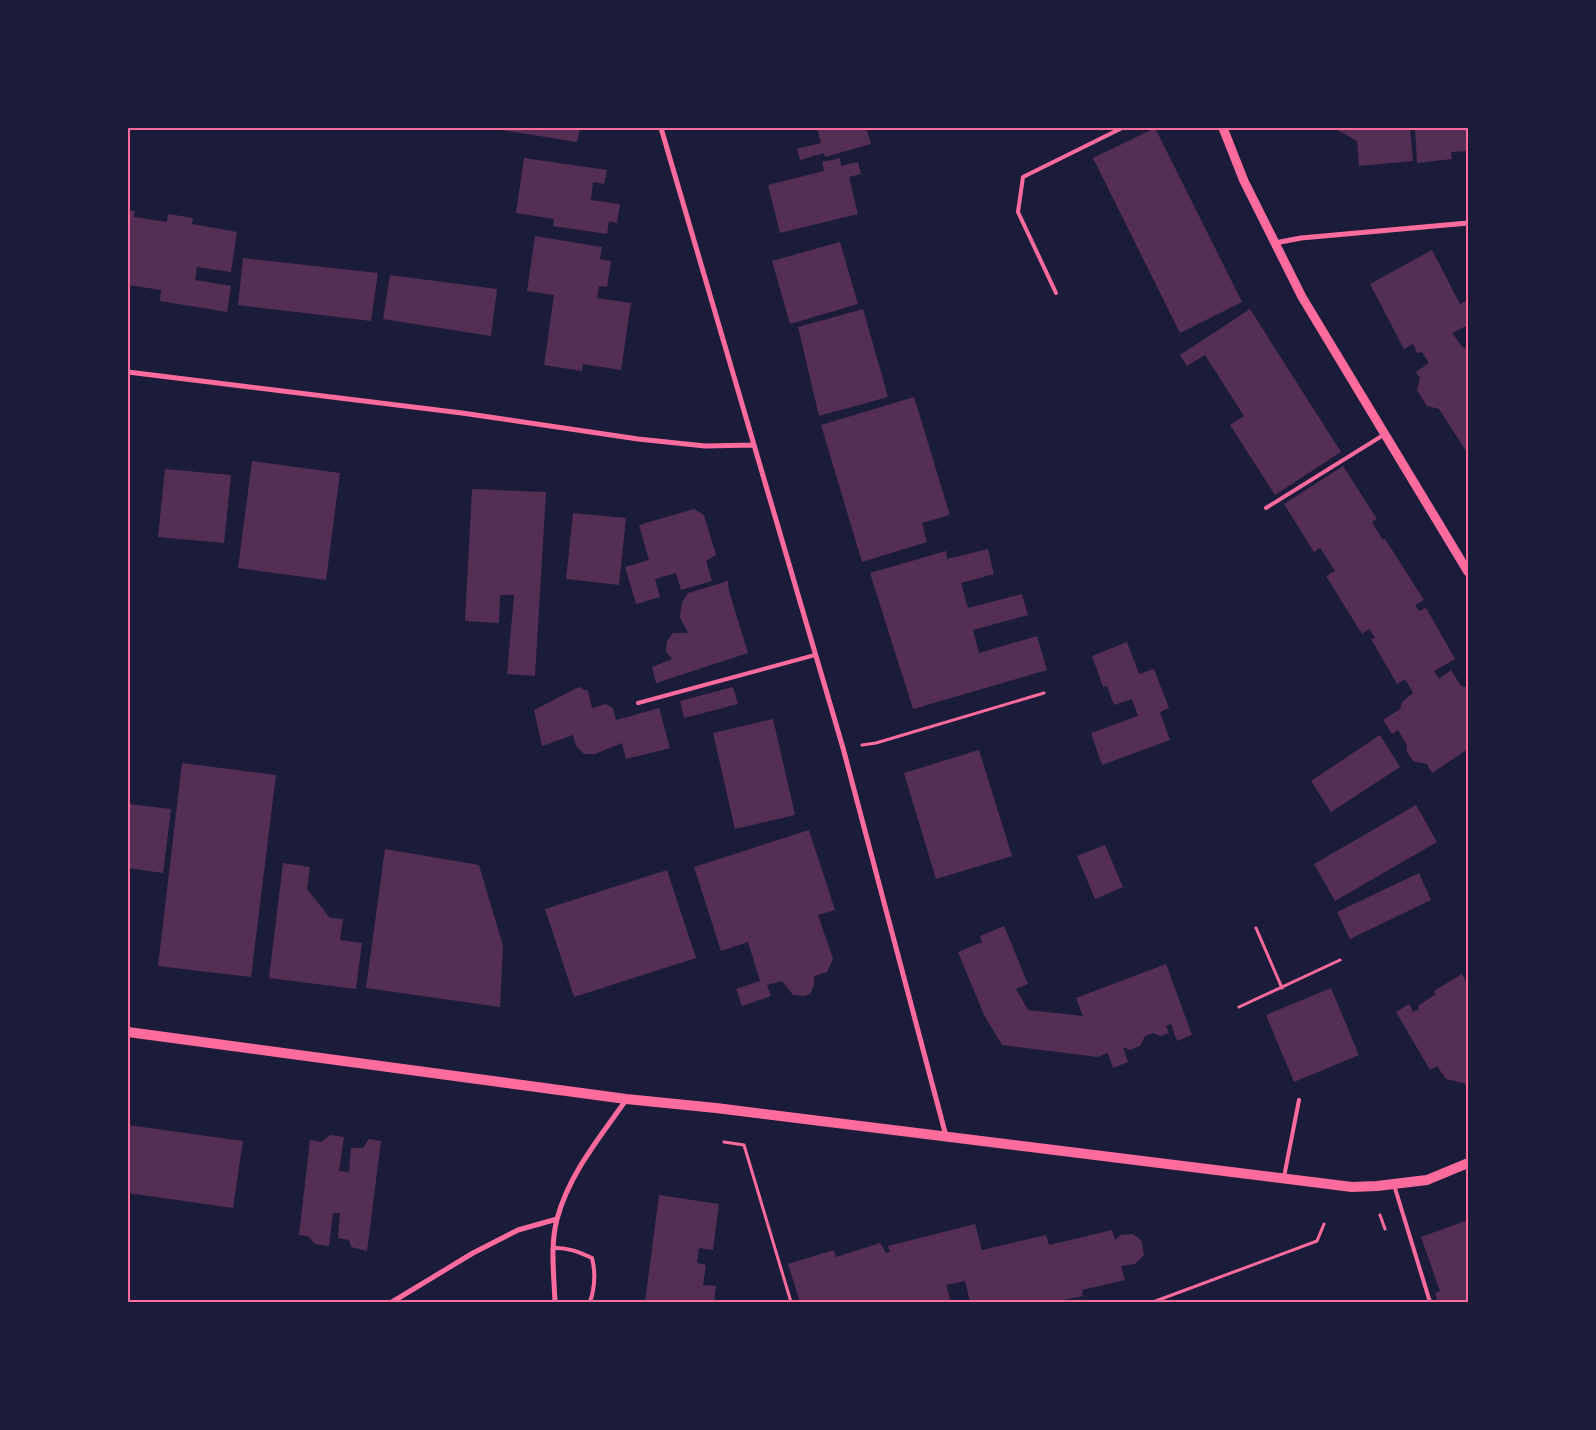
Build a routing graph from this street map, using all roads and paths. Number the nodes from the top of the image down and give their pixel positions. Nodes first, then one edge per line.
1 (661, 128) edge
2 (1122, 128) edge
3 (1223, 128) edge
4 (1468, 223) edge
5 (1275, 244) junction
6 (1056, 292) dead end
7 (128, 372) edge
8 (1385, 434) junction
9 (753, 445) junction
10 (1266, 508) dead end
11 (1468, 572) edge
12 (815, 655) junction
13 (1044, 694) dead end
14 (638, 703) dead end
15 (843, 748) junction
16 (1256, 928) dead end
17 (1340, 960) dead end
18 (1282, 988) junction
19 (1240, 1008) dead end
20 (128, 1032) edge
21 (626, 1099) junction
22 (1298, 1100) dead end
23 (946, 1136) junction
24 (724, 1142) dead end
25 (1468, 1162) edge
26 (1284, 1178) junction
27 (1394, 1185) junction
28 (557, 1219) junction
29 (1324, 1224) dead end
30 (553, 1248) junction
31 (392, 1302) edge
32 (555, 1302) edge
33 (590, 1302) edge
34 (791, 1302) edge
35 (1153, 1302) edge
36 (1430, 1302) edge

1 - 9 street
2 - 6 lane
3 - 5 street
4 - 5 street
5 - 8 street
7 - 9 street
8 - 10 lane
8 - 11 street
9 - 12 street
12 - 14 lane
12 - 15 street
13 - 15 path
15 - 23 street
16 - 18 path
17 - 18 path
18 - 19 path
20 - 21 main road
21 - 23 main road
21 - 28 street
22 - 26 lane
23 - 26 main road
24 - 34 path
25 - 27 main road
26 - 27 main road
27 - 36 lane
28 - 30 street
28 - 31 street
29 - 35 path
30 - 32 street
30 - 33 lane

